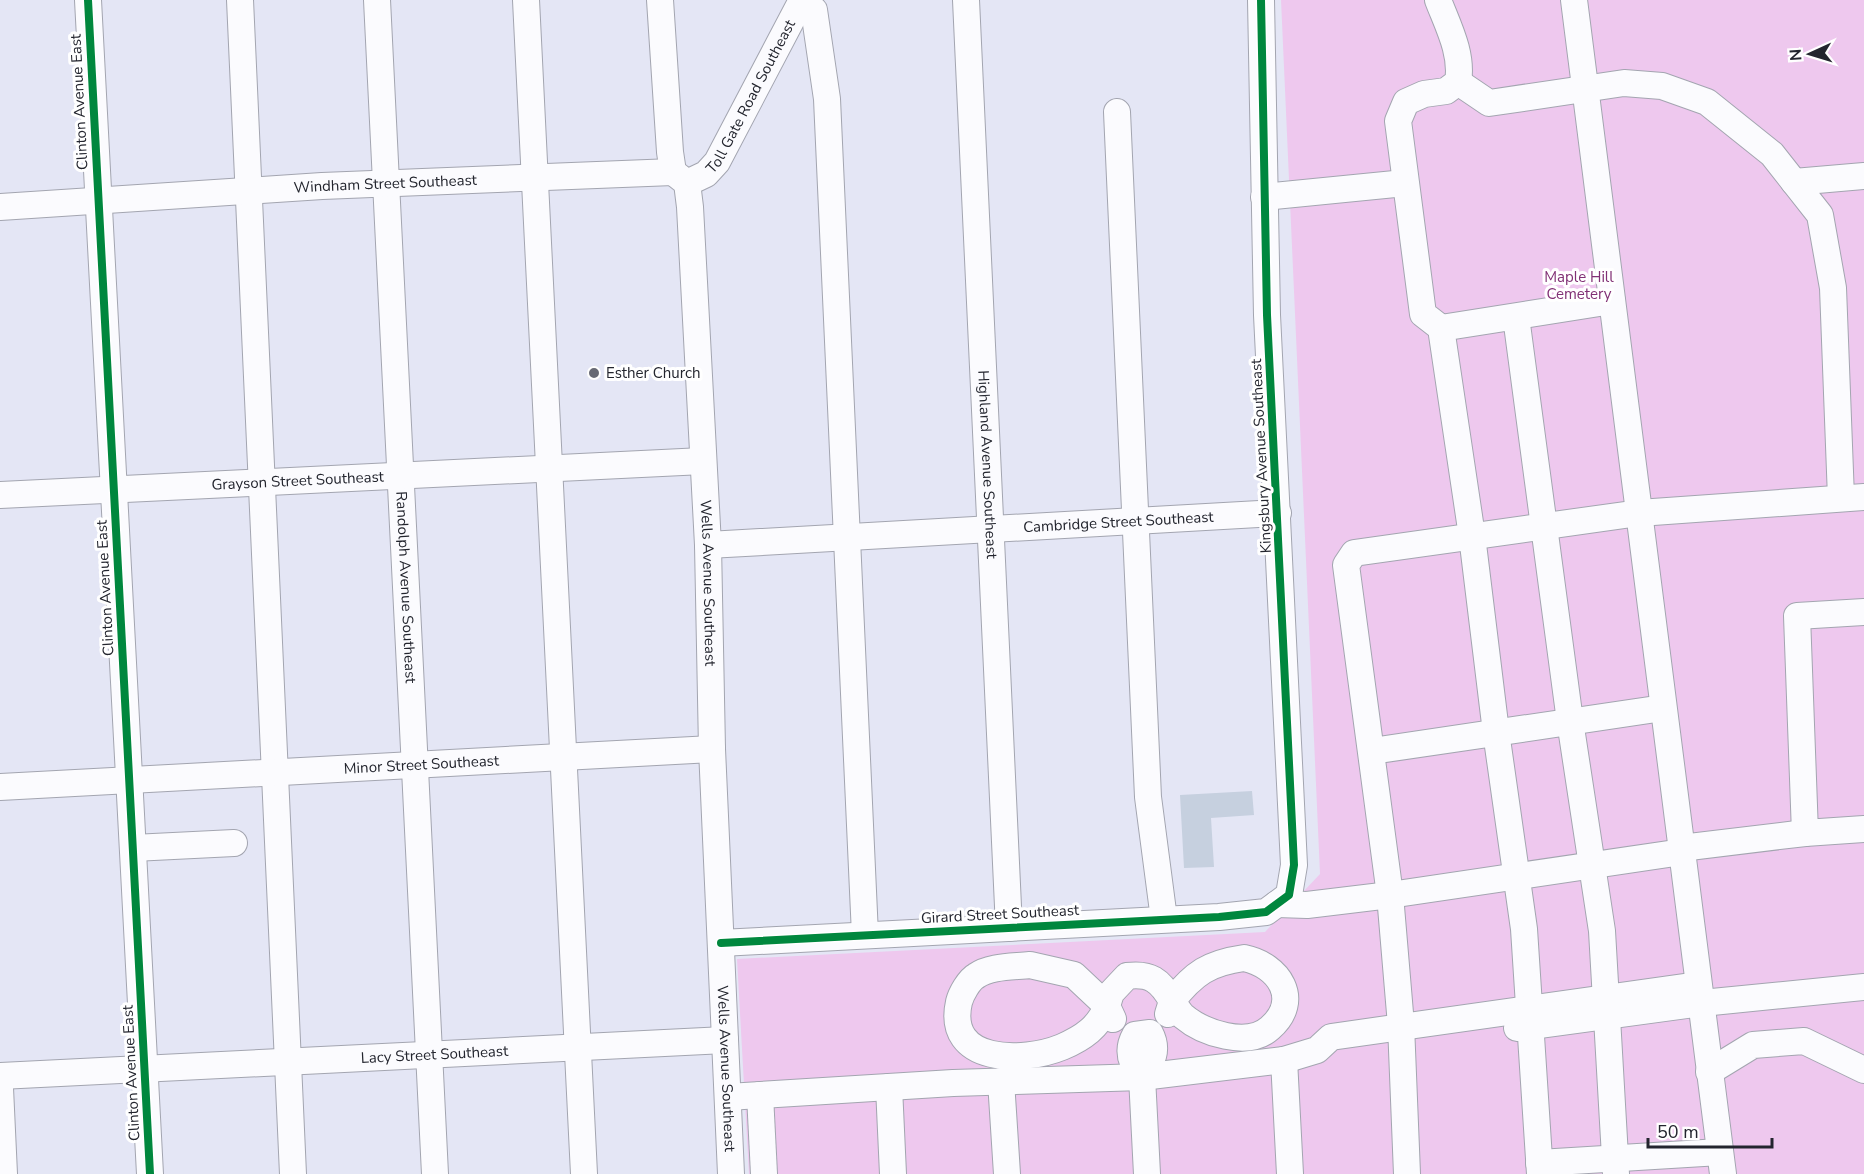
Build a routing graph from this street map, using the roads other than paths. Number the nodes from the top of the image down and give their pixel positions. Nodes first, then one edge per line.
1 (88, 0) edge
2 (240, 0) edge
3 (378, 0) edge
4 (525, 0) edge
5 (660, 0) edge
6 (966, 0) edge
7 (1261, 0) edge
8 (1438, 0) edge
9 (1574, 0) edge
10 (802, 1) edge
11 (1458, 82) junction
12 (1585, 88) junction
13 (1117, 112) dead end
14 (1864, 176) edge
15 (534, 177) junction
16 (680, 178) junction
17 (1794, 182) junction
18 (387, 183) junction
19 (1405, 183) junction
20 (248, 191) junction
21 (1264, 197) junction
22 (98, 202) junction
23 (0, 207) edge
24 (1612, 301) junction
25 (1516, 317) junction
26 (1441, 327) junction
27 (703, 461) junction
28 (549, 468) junction
29 (402, 474) junction
30 (262, 482) junction
31 (113, 490) junction
32 (0, 495) edge
33 (1853, 497) edge
34 (1278, 513) junction
35 (1639, 513) junction
36 (1135, 521) junction
37 (1546, 526) junction
38 (989, 529) junction
39 (1472, 536) junction
40 (846, 537) junction
41 (708, 545) junction
42 (1864, 612) edge
43 (1663, 708) junction
44 (1570, 721) junction
45 (1496, 732) junction
46 (712, 749) junction
47 (1372, 751) junction
48 (563, 757) junction
49 (416, 765) junction
50 (275, 773) junction
51 (130, 781) junction
52 (0, 786) edge
53 (1864, 829) edge
54 (1805, 833) junction
55 (234, 843) dead end
56 (133, 848) junction
57 (1681, 850) junction
58 (1591, 868) junction
59 (1516, 878) junction
60 (1390, 895) junction
61 (1277, 904) junction
62 (1164, 919) junction
63 (1009, 928) junction
64 (865, 935) junction
65 (721, 943) junction
66 (1864, 987) edge
67 (1700, 994) junction
68 (1107, 1006) junction
69 (1607, 1008) junction
70 (1531, 1017) junction
71 (1143, 1034) junction
72 (1401, 1034) junction
73 (725, 1040) junction
74 (578, 1046) junction
75 (430, 1054) junction
76 (1284, 1060) junction
77 (288, 1061) junction
78 (144, 1070) junction
79 (1864, 1070) edge
80 (1710, 1072) junction
81 (0, 1076) edge
82 (1142, 1077) junction
83 (1001, 1081) junction
84 (889, 1087) junction
85 (0, 1088) edge
86 (760, 1095) junction
87 (728, 1097) junction
88 (1721, 1163) edge
89 (1616, 1165) edge
90 (1540, 1168) edge
91 (4, 1174) edge
92 (150, 1174) edge
93 (293, 1174) edge
94 (435, 1174) edge
95 (584, 1174) edge
96 (731, 1174) edge
97 (764, 1174) edge
98 (892, 1174) edge
99 (1006, 1174) edge
100 (1148, 1174) edge
101 (1290, 1174) edge
102 (1407, 1174) edge

1 - 22 street, Clinton Avenue East
2 - 20 street
3 - 18 street, Randolph Avenue Southeast
4 - 15 street
5 - 16 street, Wells Avenue Southeast
6 - 38 street, Highland Avenue Southeast
7 - 21 street, Kingsbury Avenue Southeast
8 - 11 street
9 - 12 street
10 - 16 street, Toll Gate Road Southeast
10 - 40 street
11 - 12 street
11 - 19 street
12 - 17 street
12 - 24 street
13 - 36 street
14 - 17 street
15 - 16 street, Windham Street Southeast
15 - 18 street, Windham Street Southeast
15 - 28 street
16 - 27 street, Wells Avenue Southeast
17 - 33 street
18 - 20 street, Windham Street Southeast
18 - 29 street, Randolph Avenue Southeast
19 - 21 street
19 - 26 street
20 - 22 street, Windham Street Southeast
20 - 30 street
21 - 34 street, Kingsbury Avenue Southeast
22 - 23 street, Windham Street Southeast
22 - 31 street, Clinton Avenue East
24 - 25 street
24 - 35 street
25 - 26 street
25 - 37 street
26 - 39 street
27 - 28 street, Grayson Street Southeast
27 - 41 street, Wells Avenue Southeast
28 - 29 street, Grayson Street Southeast
28 - 48 street
29 - 30 street, Grayson Street Southeast
29 - 49 street, Randolph Avenue Southeast
30 - 31 street, Grayson Street Southeast
30 - 50 street
31 - 32 street, Grayson Street Southeast
31 - 51 street, Clinton Avenue East
33 - 35 street
34 - 36 street, Cambridge Street Southeast
34 - 61 street, Kingsbury Avenue Southeast
35 - 37 street
35 - 43 street
36 - 38 street, Cambridge Street Southeast
36 - 62 street
37 - 39 street
37 - 44 street
38 - 40 street, Cambridge Street Southeast
38 - 63 street, Highland Avenue Southeast
39 - 45 street
39 - 47 street
40 - 41 street, Cambridge Street Southeast
40 - 64 street
41 - 46 street, Wells Avenue Southeast
42 - 54 street
43 - 44 street
43 - 57 street
44 - 45 street
44 - 58 street
45 - 47 street
45 - 59 street
46 - 48 street, Minor Street Southeast
46 - 65 street, Wells Avenue Southeast
47 - 60 street
48 - 49 street, Minor Street Southeast
48 - 74 street
49 - 50 street, Minor Street Southeast
49 - 75 street, Randolph Avenue Southeast
50 - 51 street, Minor Street Southeast
50 - 77 street
51 - 52 street, Minor Street Southeast
51 - 56 street, Clinton Avenue East
53 - 54 street
54 - 57 street
55 - 56 street
56 - 78 street, Clinton Avenue East
57 - 58 street
57 - 67 street
58 - 59 street
58 - 69 street
59 - 60 street
59 - 70 street
60 - 61 street
60 - 72 street
61 - 62 street, Girard Street Southeast
62 - 63 street, Girard Street Southeast
63 - 64 street, Girard Street Southeast
64 - 65 street, Girard Street Southeast
65 - 73 street, Wells Avenue Southeast
66 - 67 street
67 - 69 street
67 - 80 street
68 - 68 street
68 - 71 street
68 - 71 street
69 - 70 street
69 - 89 street
70 - 72 street
70 - 90 street
71 - 82 street
72 - 76 street
72 - 102 street
73 - 74 street, Lacy Street Southeast
73 - 87 street, Wells Avenue Southeast
74 - 75 street, Lacy Street Southeast
74 - 95 street
75 - 77 street, Lacy Street Southeast
75 - 94 street, Randolph Avenue Southeast
76 - 82 street
76 - 101 street
77 - 78 street, Lacy Street Southeast
77 - 93 street
78 - 81 street, Lacy Street Southeast
78 - 92 street, Clinton Avenue East
79 - 80 street
80 - 88 street
82 - 83 street
82 - 100 street
83 - 84 street
83 - 99 street
84 - 86 street
84 - 98 street
85 - 91 street
86 - 87 street
86 - 97 street
87 - 96 street, Wells Avenue Southeast
88 - 89 street
89 - 90 street

